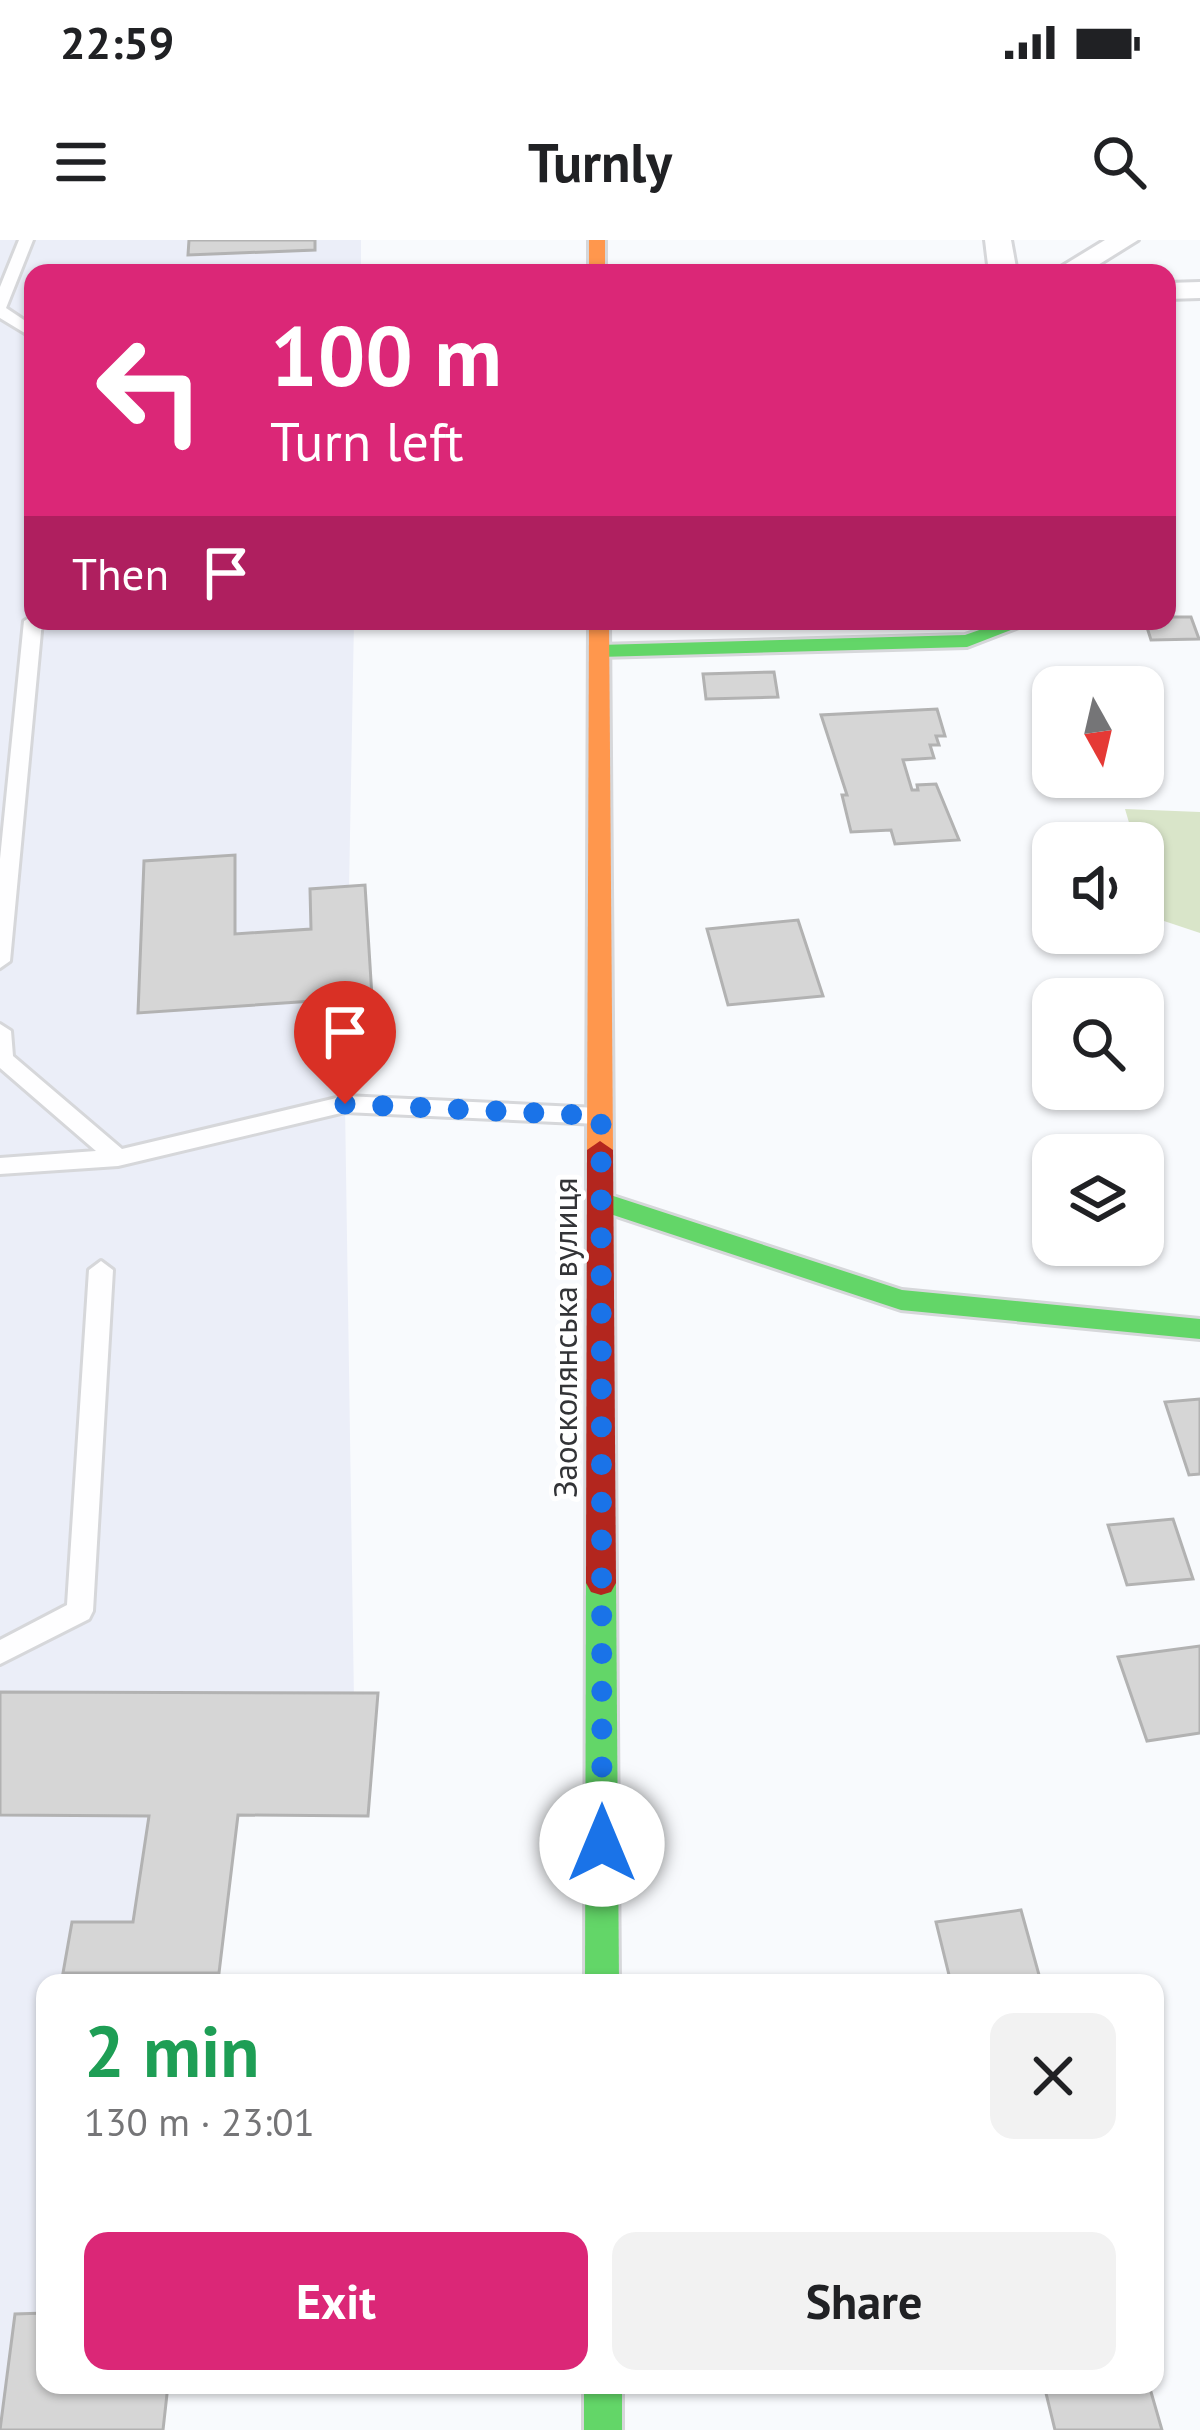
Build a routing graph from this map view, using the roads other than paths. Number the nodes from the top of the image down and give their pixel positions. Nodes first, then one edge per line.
1 (26, 240) edge
2 (1125, 240) edge
3 (1081, 264) edge
4 (0, 309) edge
5 (32, 630) edge
6 (599, 630) edge
7 (998, 630) edge
8 (599, 651) junction
9 (0, 962) edge
10 (0, 1030) edge
11 (601, 1116) junction
12 (118, 1158) junction
13 (0, 1166) edge
14 (601, 1201) junction
15 (101, 1270) dead end
16 (1200, 1329) edge
17 (0, 1653) edge
18 (602, 1974) edge
19 (603, 2394) edge
20 (603, 2430) edge

1 - 4 lane
2 - 3 street
5 - 9 lane
6 - 8 street, Заосколянська вулиця
7 - 8 street
8 - 11 street, Заосколянська вулиця
10 - 12 lane
11 - 12 lane
11 - 14 street, Заосколянська вулиця
12 - 13 lane
14 - 16 street
14 - 18 street, Заосколянська вулиця
15 - 17 lane
19 - 20 street

